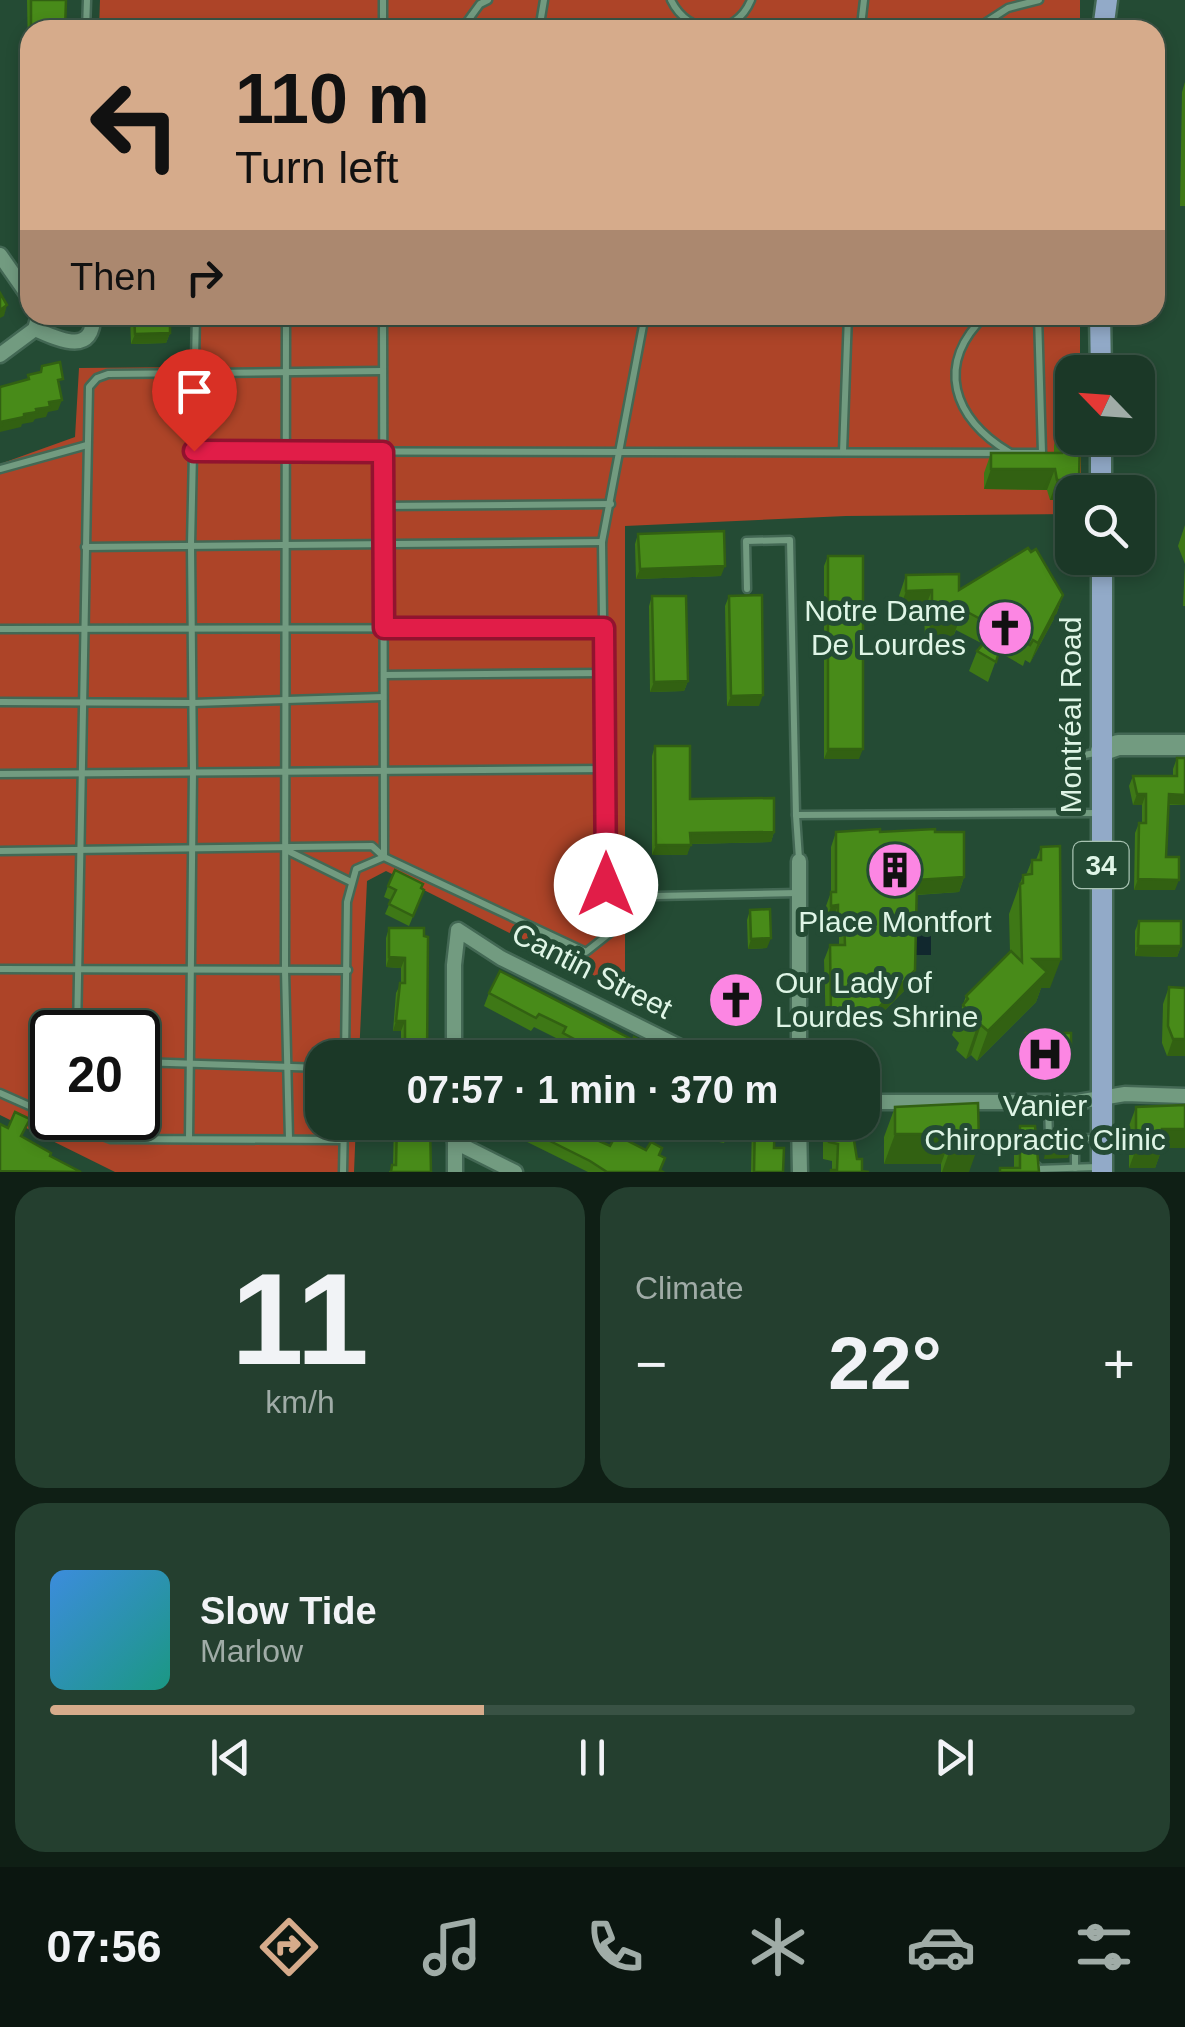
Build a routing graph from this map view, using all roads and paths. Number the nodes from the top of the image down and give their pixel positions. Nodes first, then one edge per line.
1 (488, 0) edge
2 (671, 0) edge
3 (752, 0) edge
4 (1038, 0) edge
5 (468, 20) edge
6 (686, 20) edge
7 (735, 20) edge
8 (989, 20) edge
9 (0, 254) edge
10 (20, 283) edge
11 (34, 325) edge
12 (43, 325) edge
13 (92, 325) edge
14 (196, 325) edge
15 (286, 325) edge
16 (383, 325) edge
17 (643, 325) edge
18 (848, 325) edge
19 (975, 325) edge
20 (1038, 325) edge
21 (1100, 325) edge
22 (1101, 355) edge
23 (0, 356) edge
24 (194, 372) junction
25 (382, 372) junction
26 (286, 373) junction
27 (86, 445) junction
28 (194, 451) junction
29 (383, 452) junction
30 (618, 452) junction
31 (843, 452) junction
32 (286, 453) junction
33 (1010, 453) junction
34 (0, 470) edge
35 (611, 504) junction
36 (382, 506) junction
37 (602, 542) junction
38 (191, 545) junction
39 (384, 545) junction
40 (286, 546) junction
41 (85, 547) junction
42 (1102, 575) edge
43 (747, 590) dead end
44 (192, 628) junction
45 (286, 628) junction
46 (384, 628) junction
47 (604, 628) junction
48 (0, 629) edge
49 (83, 630) junction
50 (604, 673) junction
51 (384, 675) junction
52 (383, 697) junction
53 (286, 700) junction
54 (0, 702) edge
55 (83, 703) junction
56 (193, 703) junction
57 (1185, 745) edge
58 (1101, 751) junction
59 (1072, 757) dead end
60 (606, 769) junction
61 (193, 771) junction
62 (80, 772) junction
63 (382, 772) junction
64 (287, 773) junction
65 (0, 774) edge
66 (1101, 813) junction
67 (796, 815) junction
68 (192, 850) junction
69 (285, 850) junction
70 (0, 851) edge
71 (80, 851) junction
72 (384, 857) junction
73 (799, 860) joint
74 (352, 882) junction
75 (799, 893) junction
76 (656, 896) dead end
77 (0, 968) edge
78 (77, 970) junction
79 (192, 970) junction
80 (285, 970) junction
81 (348, 970) junction
82 (77, 1010) edge
83 (346, 1040) edge
84 (454, 1040) edge
85 (666, 1040) edge
86 (799, 1040) edge
87 (160, 1063) edge
88 (190, 1064) junction
89 (286, 1068) junction
90 (305, 1068) edge
91 (0, 1093) edge
92 (1185, 1096) edge
93 (1101, 1098) junction
94 (880, 1102) edge
95 (1048, 1102) junction
96 (30, 1106) edge
97 (160, 1138) edge
98 (189, 1138) junction
99 (1075, 1138) junction
100 (1101, 1138) junction
101 (289, 1139) junction
102 (305, 1139) edge
103 (1048, 1139) junction
104 (343, 1140) edge
105 (799, 1140) edge
106 (455, 1142) joint
107 (1058, 1158) edge
108 (1058, 1168) junction
109 (1075, 1168) junction
110 (1102, 1170) edge
111 (343, 1172) edge
112 (455, 1172) edge
113 (515, 1172) edge
114 (800, 1172) edge

1 - 5 lane
2 - 6 lane
3 - 7 lane
4 - 8 lane
9 - 10 street
11 - 23 street
12 - 13 street
14 - 24 lane
15 - 26 lane
16 - 25 lane
17 - 30 lane
18 - 31 lane
19 - 33 lane
20 - 33 lane
21 - 22 main road
24 - 26 lane
24 - 27 lane
24 - 28 lane
25 - 26 lane
25 - 29 lane
26 - 32 lane
27 - 34 lane
27 - 41 lane
28 - 32 lane
28 - 38 lane
29 - 30 lane
29 - 32 lane
29 - 36 lane
30 - 31 lane
30 - 35 lane
31 - 33 lane
32 - 40 lane
35 - 36 lane
35 - 37 lane
36 - 39 lane
37 - 39 lane
37 - 47 lane
38 - 40 lane
38 - 41 lane
38 - 44 lane
39 - 40 lane
39 - 46 lane
40 - 45 lane
41 - 49 lane
42 - 58 main road, Montréal Road / 34
43 - 67 lane
44 - 45 lane
44 - 49 lane
44 - 56 lane
45 - 46 lane
45 - 53 lane
46 - 47 lane
46 - 51 lane
47 - 50 lane
48 - 49 lane
49 - 55 lane
50 - 51 lane
50 - 60 lane
51 - 52 lane
52 - 53 lane
52 - 63 lane
53 - 56 lane
53 - 64 lane
54 - 55 lane
55 - 56 lane
55 - 62 lane
56 - 61 lane
57 - 58 street
58 - 59 lane
58 - 66 main road, Montréal Road / 34
60 - 63 lane
60 - 72 lane
61 - 62 lane
61 - 64 lane
61 - 68 lane
62 - 65 lane
62 - 71 lane
63 - 64 lane
63 - 72 lane
64 - 69 lane
66 - 67 lane
66 - 93 main road, Montréal Road / 34
67 - 73 lane
68 - 69 lane
68 - 71 lane
68 - 79 lane
69 - 72 lane
69 - 74 lane
69 - 80 lane
70 - 71 lane
71 - 78 lane
72 - 74 lane
73 - 75 street
74 - 81 lane
75 - 76 lane
75 - 86 street
77 - 78 lane
78 - 79 lane
78 - 82 lane
79 - 80 lane
79 - 88 lane
80 - 81 lane
80 - 89 lane
81 - 83 lane
84 - 85 street, Cantin Street
87 - 88 lane
88 - 89 lane
88 - 98 lane
89 - 90 lane
89 - 101 lane
91 - 96 lane
92 - 93 street
93 - 95 street
93 - 100 main road, Montréal Road / 34
94 - 95 street
95 - 103 lane
97 - 98 lane
98 - 101 lane
99 - 100 lane
99 - 103 lane
99 - 109 lane
100 - 110 main road, Montréal Road / 34
101 - 102 lane
103 - 108 lane
104 - 111 lane
105 - 114 street
106 - 112 street
106 - 113 street
107 - 108 lane
108 - 109 lane
109 - 110 lane

